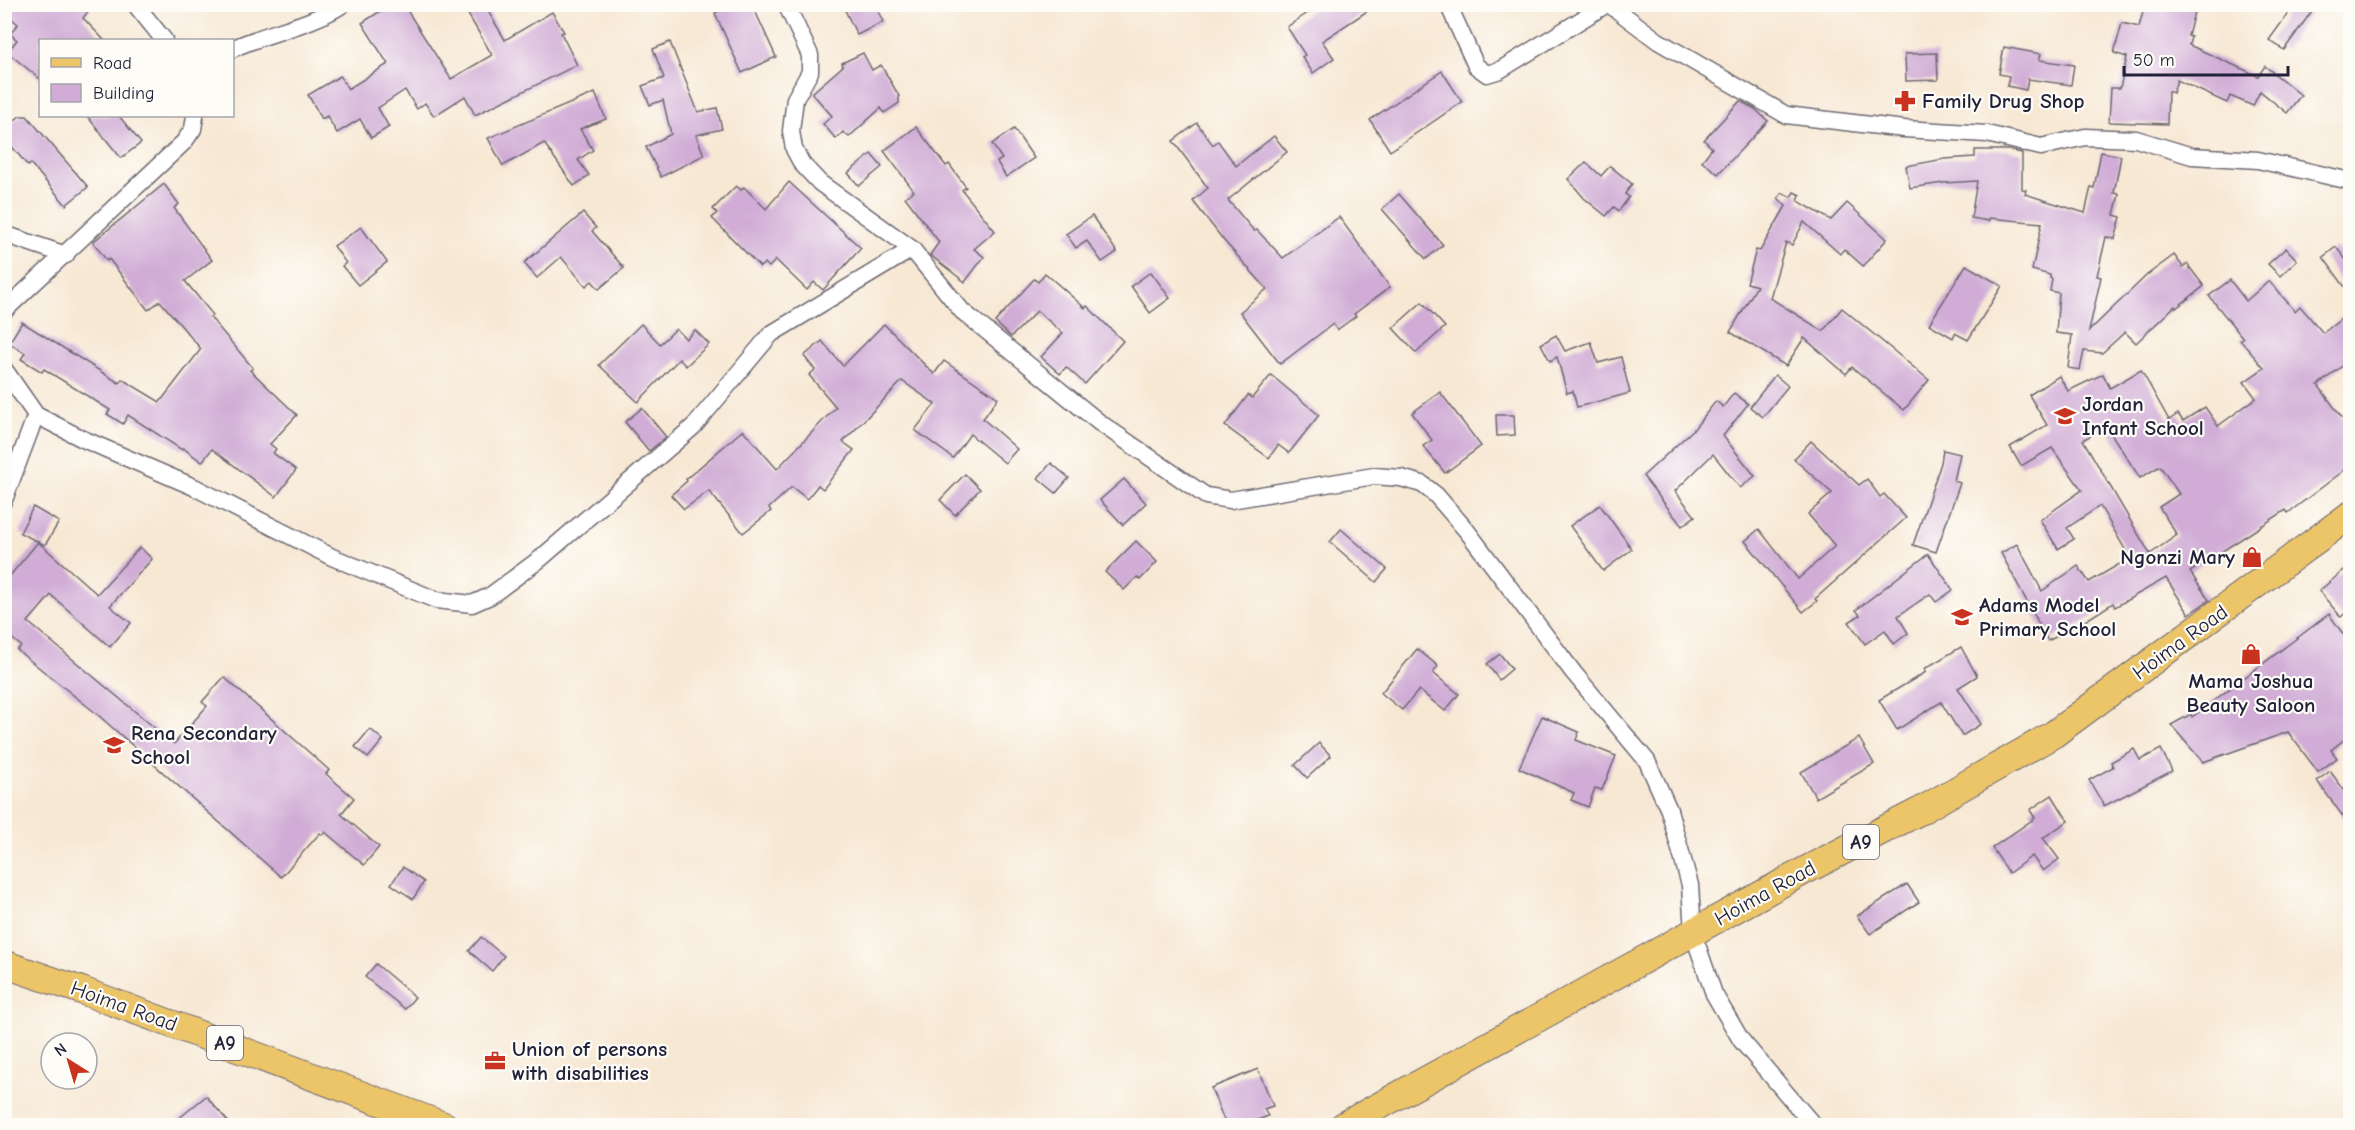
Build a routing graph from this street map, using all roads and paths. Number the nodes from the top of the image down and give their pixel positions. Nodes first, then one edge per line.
1 (135, 4) edge
2 (343, 4) edge
3 (786, 4) edge
4 (1448, 4) edge
5 (1608, 4) edge
6 (163, 39) edge
7 (234, 48) edge
8 (195, 117) edge
9 (2350, 181) edge
10 (4, 234) edge
11 (912, 249) junction
12 (66, 255) junction
13 (4, 311) edge
14 (4, 369) edge
15 (36, 415) junction
16 (4, 500) edge
17 (2350, 515) edge
18 (1693, 933) junction
19 (4, 964) edge
20 (445, 1125) edge
21 (1343, 1125) edge
22 (1814, 1125) edge

1 - 6 street
2 - 7 street
3 - 11 street
4 - 5 street
5 - 9 street
8 - 12 street
10 - 12 street
11 - 15 street
11 - 18 street
12 - 13 street
14 - 15 street
15 - 16 street
17 - 18 main road, Hoima Road / A9
18 - 21 main road, Hoima Road / A9
18 - 22 street
19 - 20 main road, Hoima Road / A9

